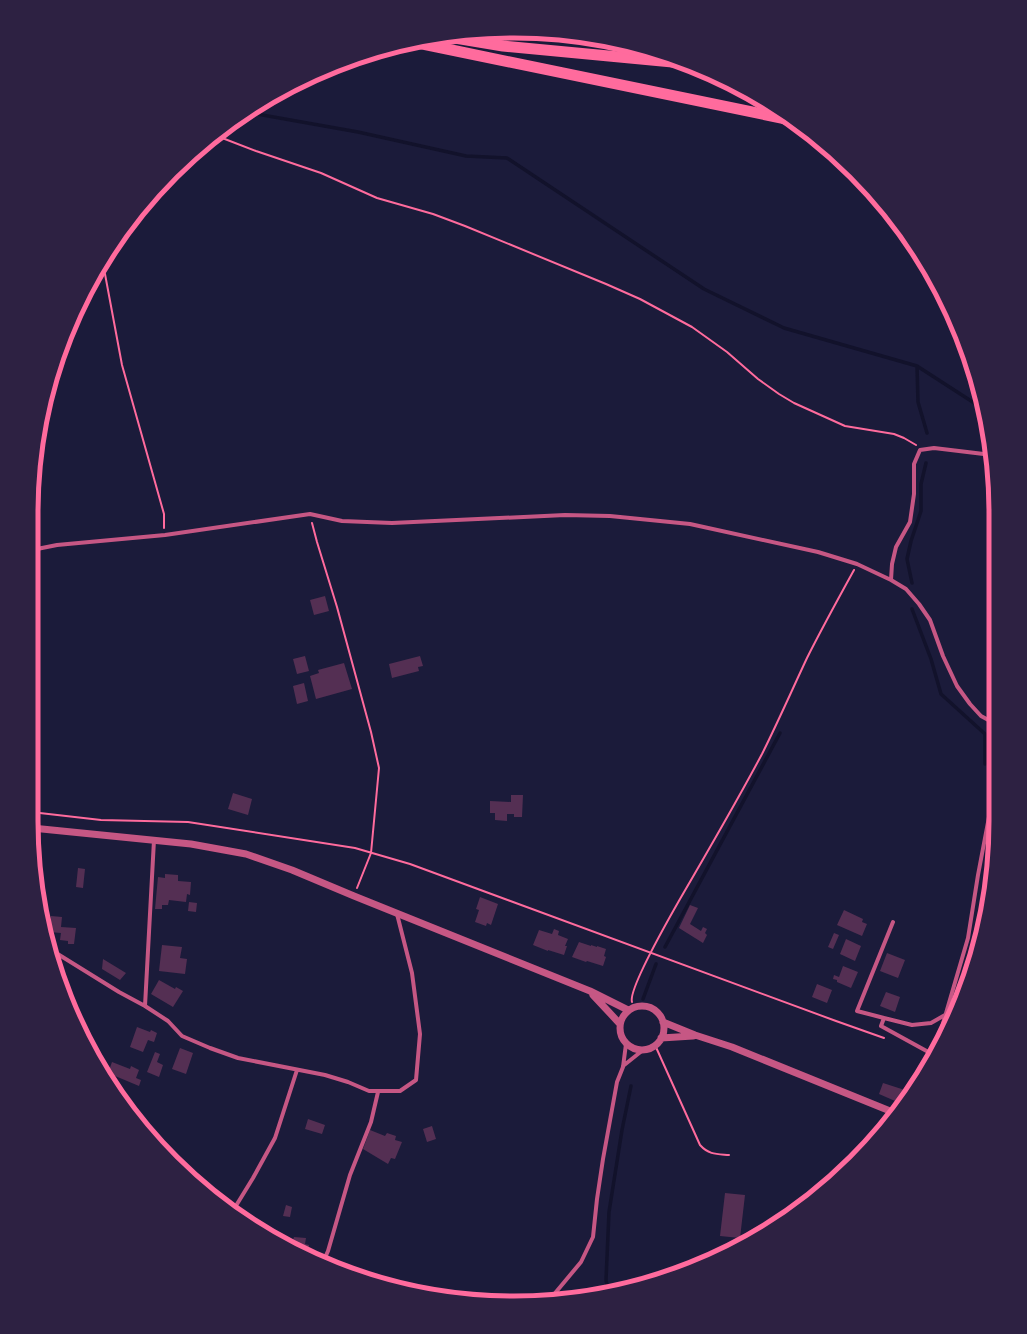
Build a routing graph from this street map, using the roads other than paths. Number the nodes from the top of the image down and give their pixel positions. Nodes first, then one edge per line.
1 (469, 40) edge
2 (430, 46) edge
3 (659, 61) edge
4 (776, 117) edge
5 (985, 454) edge
6 (38, 549) edge
7 (891, 580) junction
8 (989, 720) edge
9 (989, 817) edge
10 (38, 829) edge
11 (154, 840) junction
12 (396, 913) junction
13 (893, 922) dead end
14 (57, 954) edge
15 (590, 991) junction
16 (145, 1006) junction
17 (631, 1009) junction
18 (945, 1015) junction
19 (884, 1018) junction
20 (663, 1022) junction
21 (620, 1024) junction
22 (942, 1028) edge
23 (696, 1035) junction
24 (661, 1038) junction
25 (626, 1044) junction
26 (643, 1050) junction
27 (928, 1052) edge
28 (623, 1067) junction
29 (297, 1070) junction
30 (378, 1092) junction
31 (890, 1111) edge
32 (236, 1206) edge
33 (325, 1257) edge
34 (554, 1294) edge

1 - 3 highway
2 - 4 highway
5 - 7 street
6 - 7 street
7 - 8 street
9 - 18 street
10 - 11 street
11 - 12 street
11 - 16 street
12 - 15 street
12 - 30 street
13 - 19 street
14 - 16 street
15 - 17 street
15 - 21 street
16 - 29 street
17 - 20 street
17 - 21 street
18 - 19 street
18 - 22 street
19 - 27 street
20 - 23 street
20 - 24 street
21 - 25 street
23 - 24 street
23 - 31 street
24 - 26 street
25 - 26 street
25 - 28 street
26 - 28 street
28 - 34 street
29 - 30 street
29 - 32 street
30 - 33 street

